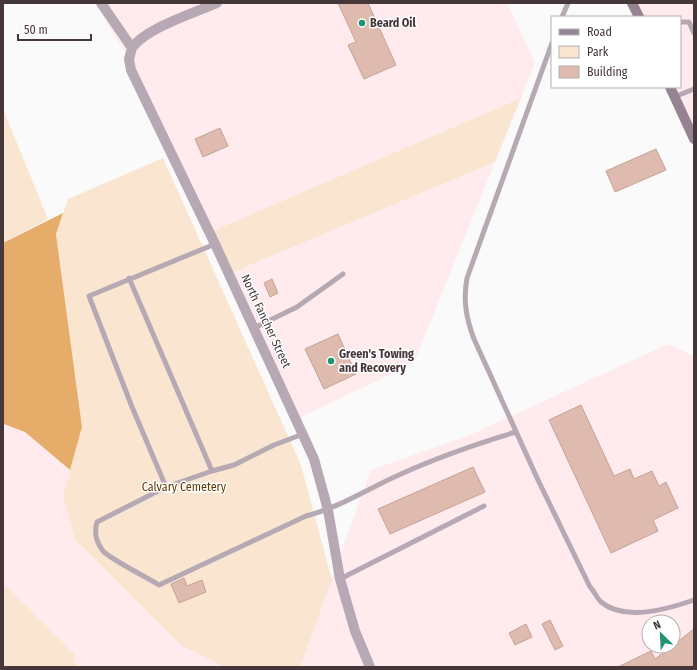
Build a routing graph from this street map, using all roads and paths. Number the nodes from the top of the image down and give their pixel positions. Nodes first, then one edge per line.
1 (101, 3) edge
2 (217, 3) edge
3 (568, 3) edge
4 (632, 3) edge
5 (562, 16) edge
6 (638, 16) edge
7 (681, 22) edge
8 (694, 33) edge
9 (551, 46) edge
10 (132, 48) junction
11 (670, 88) edge
12 (694, 89) edge
13 (674, 97) junction
14 (694, 138) edge
15 (215, 244) junction
16 (343, 274) dead end
17 (129, 278) junction
18 (254, 328) junction
19 (516, 432) junction
20 (304, 434) junction
21 (212, 471) junction
22 (166, 487) junction
23 (484, 506) dead end
24 (328, 510) junction
25 (340, 579) junction
26 (694, 600) edge
27 (370, 667) edge

1 - 10 street
2 - 10 street
3 - 5 lane
4 - 6 main road
7 - 8 lane
9 - 19 lane
10 - 15 street, North Fancher Street
11 - 13 main road
12 - 13 lane
13 - 14 main road
15 - 17 lane
15 - 18 street, North Fancher Street
16 - 18 lane
17 - 21 lane
17 - 22 lane
18 - 20 street, North Fancher Street
19 - 24 lane
19 - 26 lane
20 - 21 lane
20 - 24 street, North Fancher Street
21 - 22 lane
22 - 24 lane
23 - 25 lane
24 - 25 street, North Fancher Street
25 - 27 street, North Fancher Street

